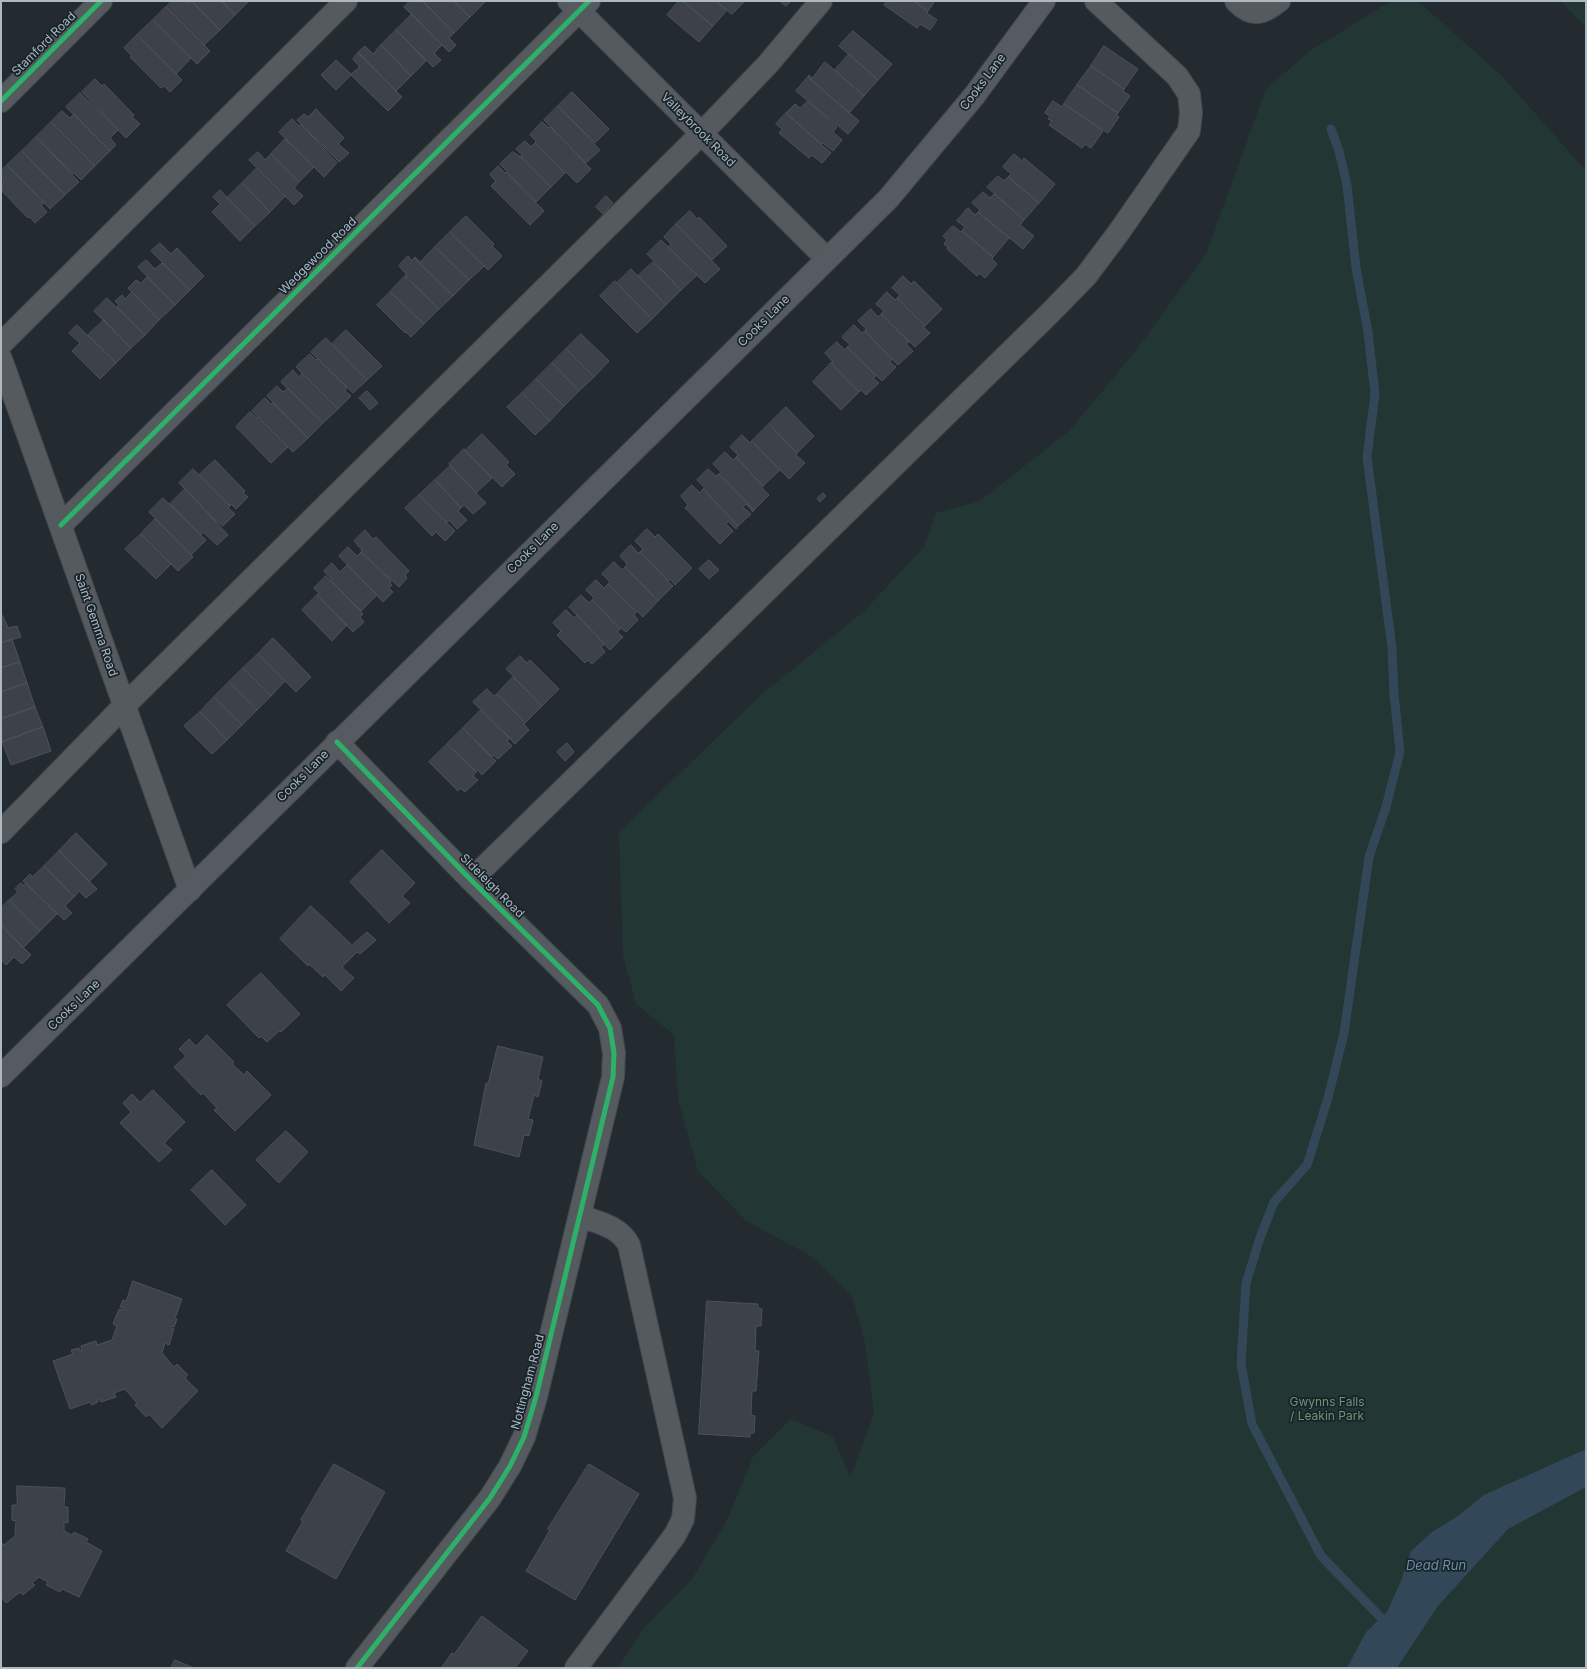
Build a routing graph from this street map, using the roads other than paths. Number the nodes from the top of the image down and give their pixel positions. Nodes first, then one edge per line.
1 (101, 1) edge
2 (346, 1) edge
3 (821, 1) edge
4 (1044, 1) edge
5 (1096, 1) edge
6 (1236, 1) edge
7 (1280, 1) edge
8 (579, 4) edge
9 (1, 102) edge
10 (702, 133) junction
11 (827, 259) junction
12 (1, 344) edge
13 (3, 370) edge
14 (61, 525) junction
15 (124, 706) junction
16 (337, 742) junction
17 (1, 832) edge
18 (471, 880) junction
19 (190, 890) junction
20 (614, 1054) joint
21 (1, 1076) edge
22 (580, 1216) junction
23 (357, 1668) edge
24 (576, 1668) edge

1 - 9 street, Stamford Road
2 - 12 street
3 - 10 street
4 - 11 main road, Cooks Lane
5 - 18 street
6 - 7 street
8 - 10 street, Valleybrook Road
8 - 14 street, Wedgewood Road
10 - 11 street, Valleybrook Road
10 - 15 street
11 - 16 main road, Cooks Lane
13 - 14 street, Saint Gemma Road
14 - 15 street, Saint Gemma Road
15 - 17 street
15 - 19 street, Saint Gemma Road
16 - 18 street, Sideleigh Road
16 - 19 main road, Cooks Lane
18 - 20 street, Sideleigh Road
19 - 21 main road, Cooks Lane
20 - 22 street, Nottingham Road
22 - 23 street, Nottingham Road
22 - 24 street

